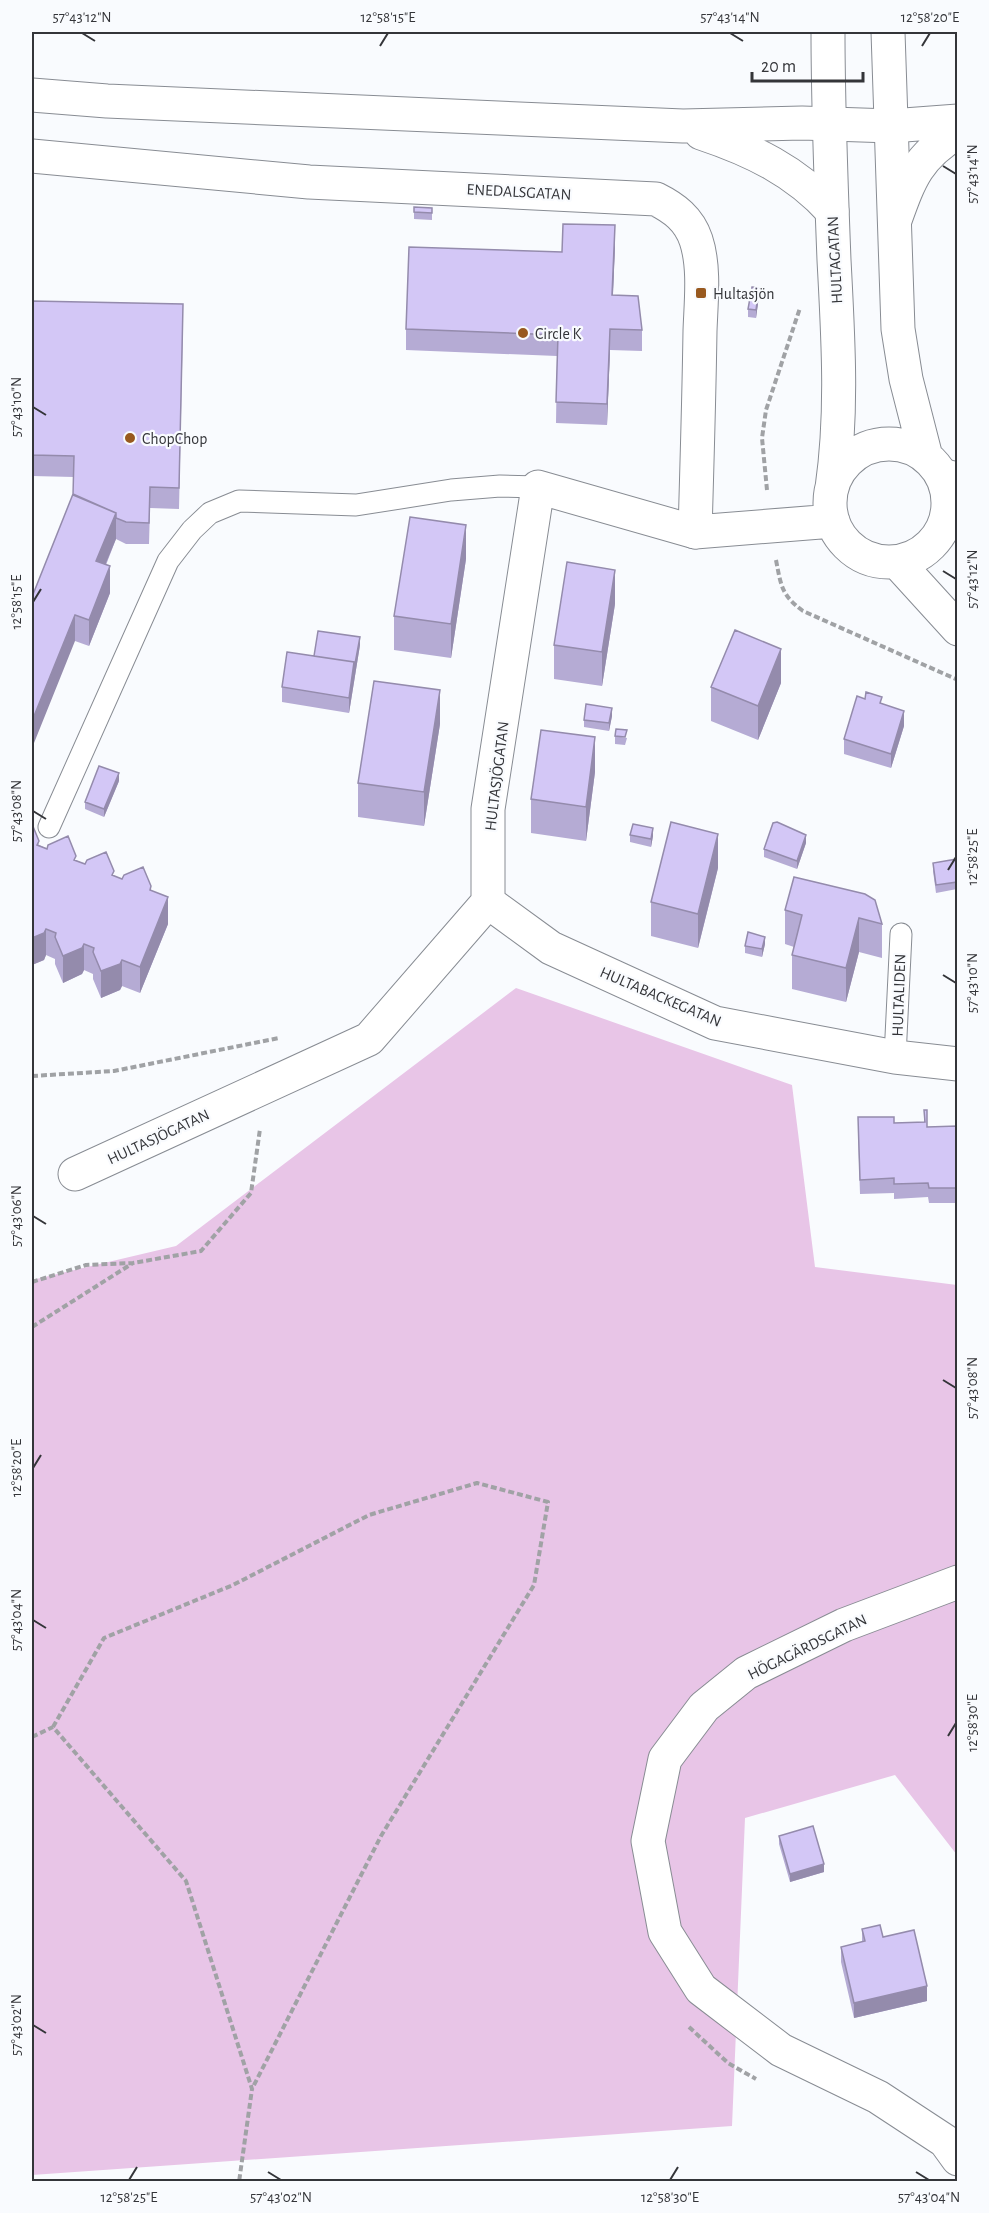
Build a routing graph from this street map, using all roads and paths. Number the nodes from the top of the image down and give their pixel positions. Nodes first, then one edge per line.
1 (828, 32) edge
2 (888, 32) edge
3 (32, 95) edge
4 (957, 121) edge
5 (828, 125) junction
6 (683, 126) junction
7 (891, 126) junction
8 (957, 132) edge
9 (32, 156) edge
10 (832, 211) junction
11 (895, 220) junction
12 (800, 299) dead end
13 (940, 466) edge
14 (538, 487) junction
15 (832, 488) junction
16 (833, 521) junction
17 (951, 525) edge
18 (770, 527) junction
19 (695, 532) junction
20 (897, 562) junction
21 (957, 629) edge
22 (957, 680) edge
23 (49, 827) dead end
24 (488, 902) junction
25 (901, 934) dead end
26 (284, 1037) dead end
27 (896, 1057) junction
28 (957, 1064) edge
29 (32, 1076) edge
30 (259, 1089) junction
31 (75, 1174) dead end
32 (133, 1263) junction
33 (32, 1282) edge
34 (32, 1327) edge
35 (957, 1582) edge
36 (52, 1727) junction
37 (32, 1737) edge
38 (688, 2027) dead end
39 (758, 2080) dead end
40 (252, 2089) junction
41 (957, 2159) edge
42 (239, 2181) edge

1 - 5 main road, HULTAGATAN
2 - 7 main road
3 - 6 main road
4 - 7 main road
5 - 6 main road
5 - 7 main road
5 - 10 main road, HULTAGATAN
6 - 10 main road
7 - 11 main road
8 - 11 main road
9 - 19 main road, ENEDALSGATAN
10 - 15 main road, HULTAGATAN
11 - 13 main road
12 - 18 path
13 - 15 main road
13 - 17 main road
14 - 19 main road
14 - 23 lane
14 - 24 main road, HULTASJÖGATAN
15 - 16 main road, HULTAGATAN
16 - 18 main road
16 - 20 main road
17 - 20 main road
18 - 19 main road
18 - 22 path
20 - 21 main road
24 - 27 main road, HULTABACKEGATAN
24 - 30 main road, HULTASJÖGATAN
25 - 27 lane, HULTALIDEN
26 - 29 path
27 - 28 main road, HULTABACKEGATAN
30 - 31 main road, HULTASJÖGATAN
30 - 32 path
32 - 33 path
32 - 34 path
35 - 41 main road, HÖGAGÄRDSGATAN
36 - 37 path
36 - 40 path
36 - 40 path
38 - 39 path
40 - 42 path

